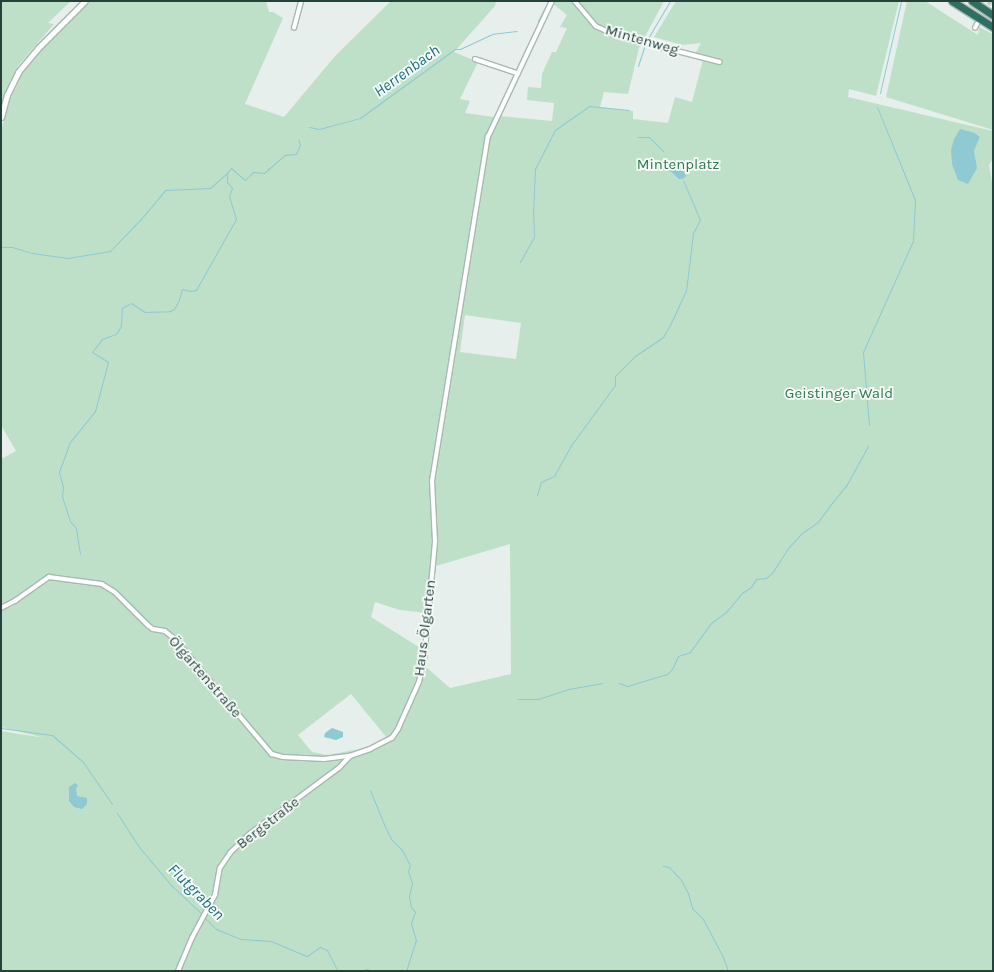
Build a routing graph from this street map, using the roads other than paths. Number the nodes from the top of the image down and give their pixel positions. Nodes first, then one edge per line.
1 (85, 1) edge
2 (301, 1) edge
3 (552, 1) edge
4 (575, 1) edge
5 (952, 1) edge
6 (972, 1) edge
7 (993, 15) edge
8 (977, 24) tunnel mouth
9 (993, 27) edge
10 (294, 28) dead end
11 (975, 28) dead end
12 (475, 59) dead end
13 (720, 62) dead end
14 (518, 73) junction
15 (1, 117) edge
16 (1, 608) edge
17 (350, 756) junction
18 (178, 971) edge

1 - 15 street
2 - 10 street
3 - 14 street, Haus Ölgarten
4 - 13 street, Mintenweg
5 - 9 highway
6 - 7 highway
8 - 11 street
12 - 14 street
14 - 17 street, Haus Ölgarten
16 - 17 street, Ölgartenstraße
17 - 18 street, Bergstraße

